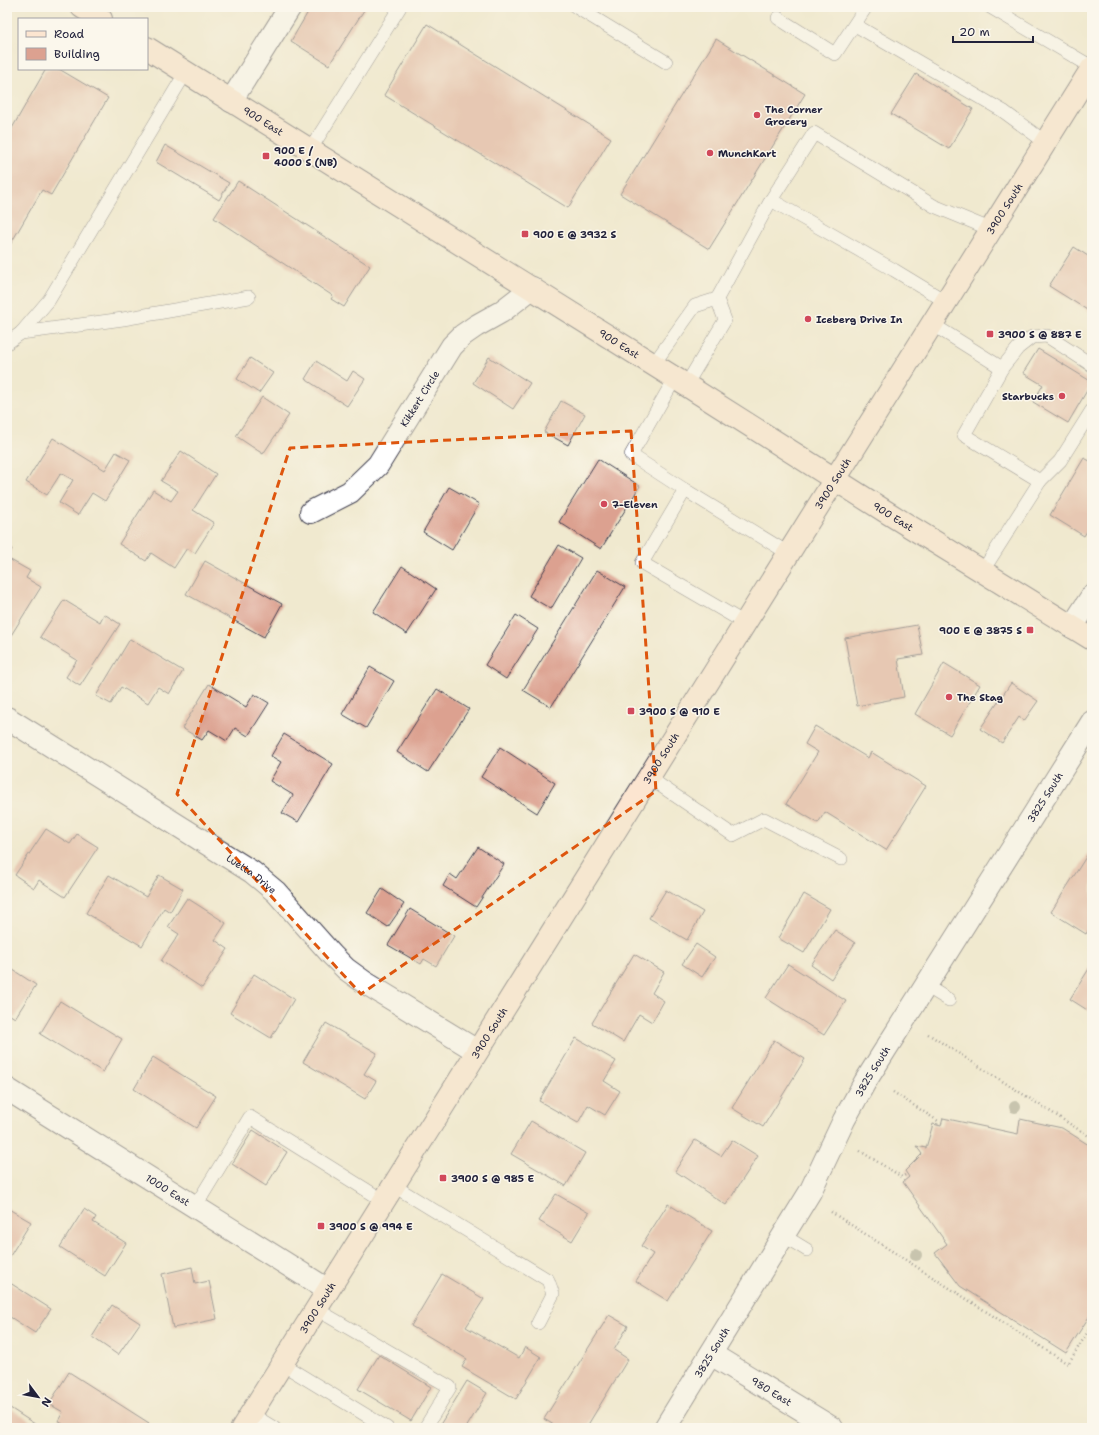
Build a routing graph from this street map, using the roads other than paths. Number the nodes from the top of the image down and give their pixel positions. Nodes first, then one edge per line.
1 (82, 7) edge
2 (400, 7) edge
3 (576, 7) edge
4 (866, 7) edge
5 (990, 7) edge
6 (285, 9) edge
7 (99, 18) edge
8 (778, 18) dead end
9 (855, 25) junction
10 (148, 49) edge
11 (666, 62) dead end
12 (1092, 68) edge
13 (186, 72) junction
14 (231, 101) junction
15 (1046, 142) junction
16 (310, 150) junction
17 (771, 200) junction
18 (990, 229) junction
19 (532, 288) junction
20 (250, 297) dead end
21 (717, 299) junction
22 (945, 301) junction
23 (932, 324) junction
24 (21, 333) junction
25 (7, 343) edge
26 (654, 364) junction
27 (1092, 365) edge
28 (1002, 368) junction
29 (681, 382) junction
30 (1092, 410) edge
31 (834, 479) junction
32 (1040, 481) junction
33 (685, 490) junction
34 (311, 512) dead end
35 (788, 553) junction
36 (982, 572) junction
37 (1092, 596) edge
38 (745, 623) junction
39 (1072, 627) junction
40 (1092, 639) edge
41 (7, 718) edge
42 (1092, 722) edge
43 (648, 777) junction
44 (841, 859) dead end
45 (926, 986) junction
46 (949, 1000) dead end
47 (477, 1051) junction
48 (7, 1089) edge
49 (389, 1193) junction
50 (195, 1207) junction
51 (784, 1236) junction
52 (807, 1250) dead end
53 (328, 1290) junction
54 (316, 1309) junction
55 (538, 1323) dead end
56 (711, 1354) junction
57 (282, 1364) junction
58 (247, 1421) edge
59 (274, 1428) edge
60 (387, 1428) edge
61 (425, 1428) edge
62 (665, 1428) edge
63 (832, 1428) edge

1 - 7 main road
2 - 16 lane
3 - 11 lane
4 - 9 lane
5 - 12 lane
6 - 14 street
8 - 9 lane
9 - 15 lane
10 - 13 main road, 900 East
12 - 15 main road, 3900 South
13 - 14 main road, 900 East
13 - 24 lane
14 - 16 main road, 900 East
15 - 18 main road, 3900 South
16 - 19 main road, 900 East
17 - 18 lane
17 - 21 lane
17 - 22 lane
18 - 22 main road, 3900 South
19 - 26 main road, 900 East
19 - 34 street, Kikkert Circle
20 - 24 lane
21 - 26 lane
21 - 29 lane
22 - 23 main road, 3900 South
23 - 28 lane
23 - 31 main road, 3900 South
24 - 25 lane
26 - 29 main road, 900 East
27 - 28 lane
28 - 32 lane
29 - 31 main road, 900 East
29 - 33 lane
30 - 32 lane
31 - 35 main road, 3900 South
31 - 36 main road, 900 East
32 - 36 lane
33 - 35 lane
33 - 38 lane
35 - 38 main road, 3900 South
36 - 39 main road, 900 East
37 - 39 street
38 - 43 main road, 3900 South
39 - 40 main road, 900 East
41 - 47 street, Luetta Drive
42 - 45 street, 3825 South
43 - 44 lane
43 - 47 main road, 3900 South
45 - 46 lane
45 - 51 street, 3825 South
47 - 49 main road, 3900 South
48 - 50 street, 1000 East
49 - 50 lane
49 - 53 main road, 3900 South
49 - 55 lane
50 - 53 street, 1000 East
51 - 52 lane
51 - 56 street, 3825 South
53 - 54 main road, 3900 South
54 - 57 main road, 3900 South
54 - 61 lane
56 - 62 street, 3825 South
56 - 63 street, 980 East
57 - 58 main road, 3900 South
57 - 60 lane
58 - 59 lane

